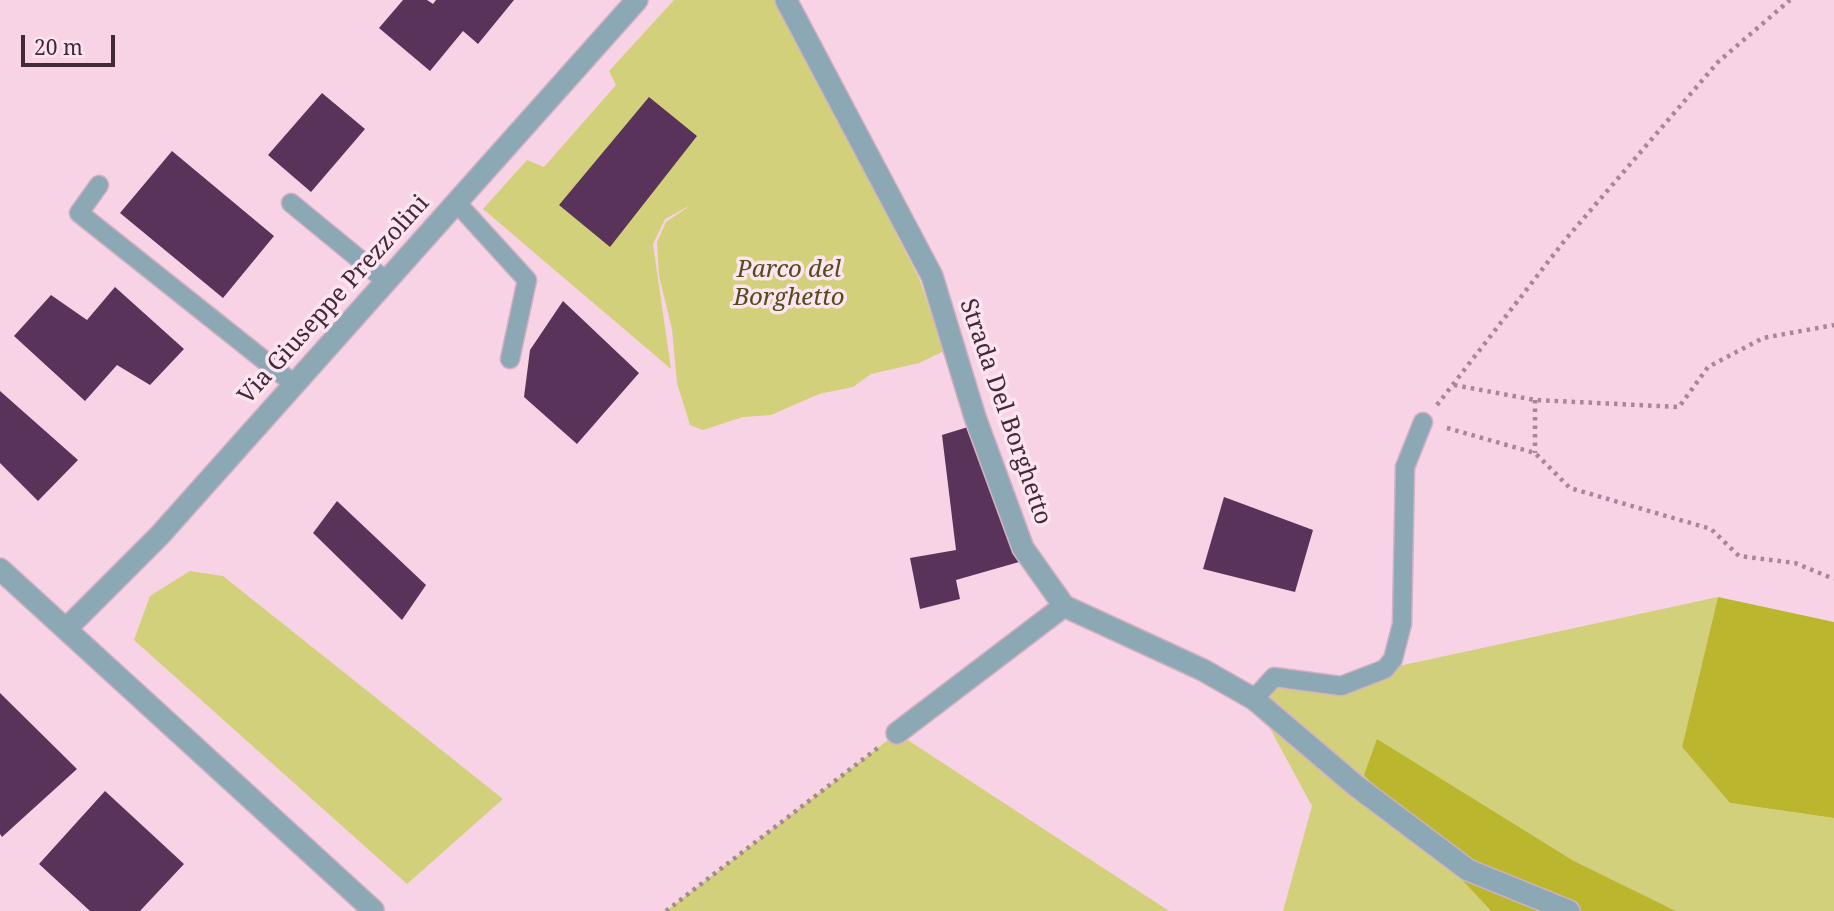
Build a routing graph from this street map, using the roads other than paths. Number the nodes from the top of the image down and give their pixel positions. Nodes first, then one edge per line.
1 (637, 0) edge
2 (786, 0) edge
3 (99, 185) dead end
4 (456, 202) junction
5 (291, 203) dead end
6 (386, 281) junction
7 (510, 359) dead end
8 (294, 384) junction
9 (1423, 422) road end
10 (0, 569) edge
11 (1064, 606) junction
12 (66, 629) junction
13 (1254, 699) junction
14 (897, 733) road end
15 (373, 911) edge
16 (1569, 911) edge

1 - 4 street, Via Giuseppe Prezzolini
2 - 11 street, Strada Del Borghetto
3 - 8 lane
4 - 6 street, Via Giuseppe Prezzolini
4 - 7 lane
5 - 6 lane
6 - 8 street, Via Giuseppe Prezzolini
8 - 12 street, Via Giuseppe Prezzolini
9 - 13 lane
10 - 12 street
11 - 13 street
11 - 14 street
12 - 15 street
13 - 16 street

